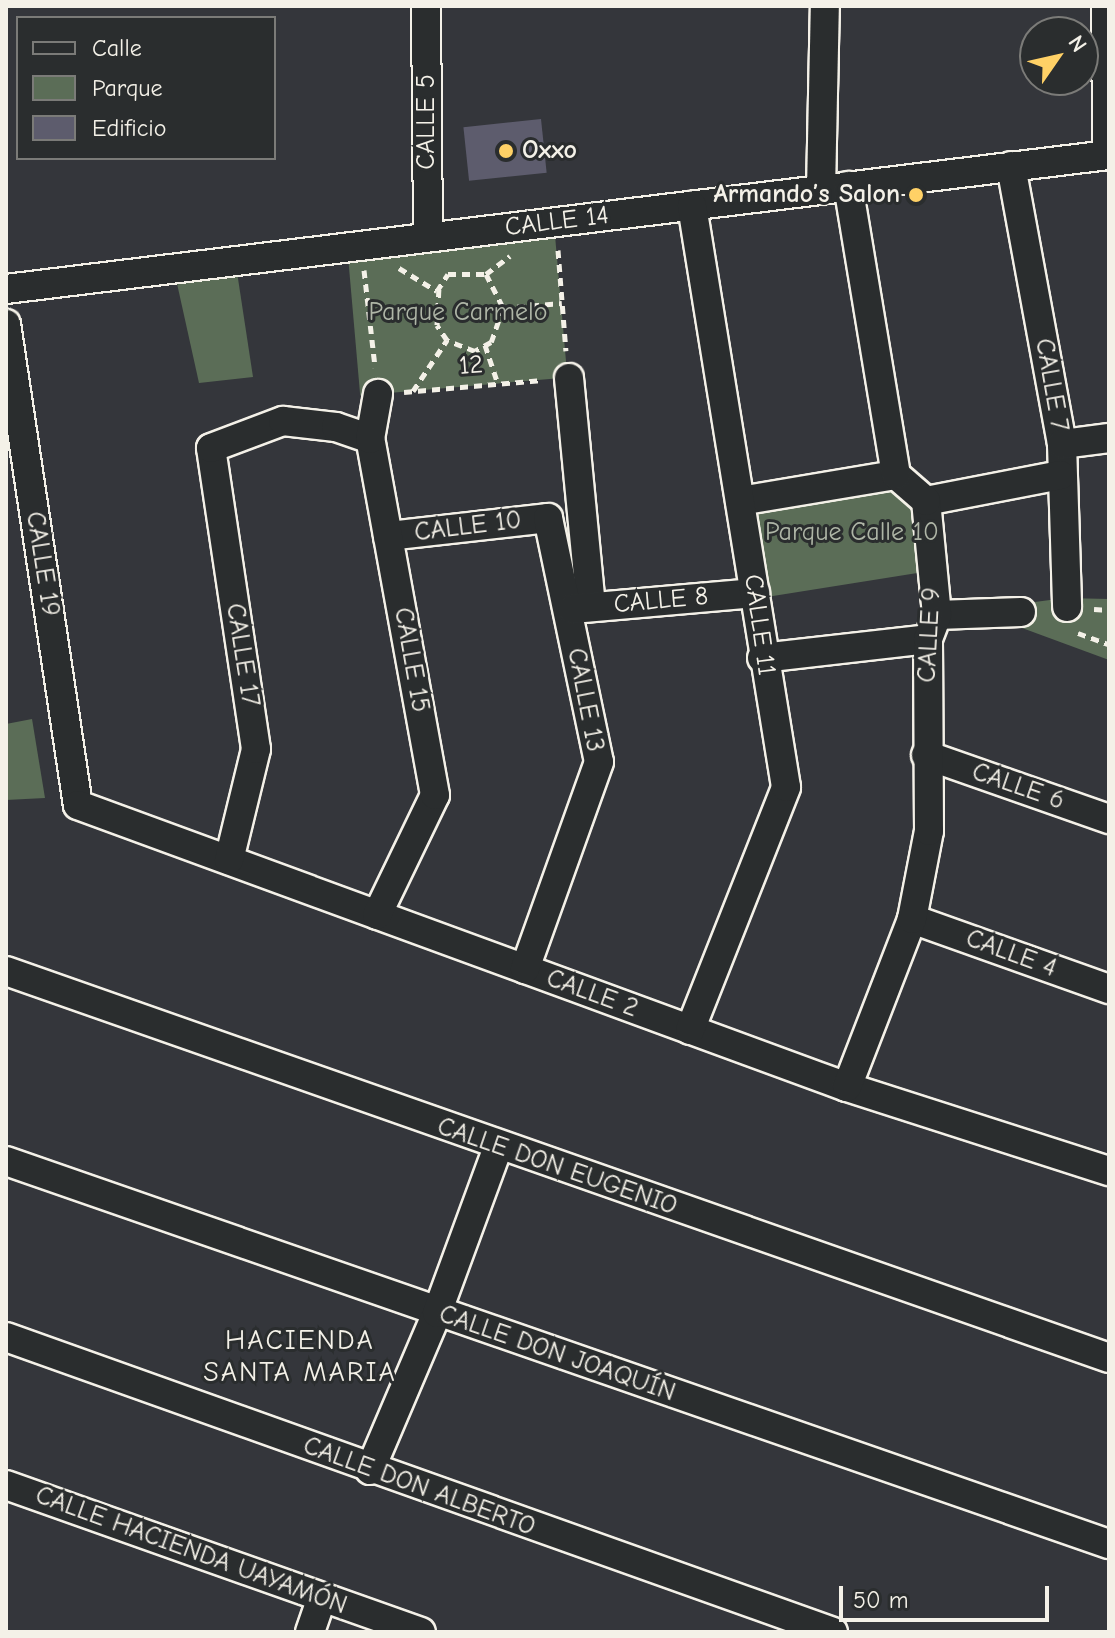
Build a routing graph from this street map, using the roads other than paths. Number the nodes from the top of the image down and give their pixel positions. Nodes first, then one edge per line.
1 (426, 6) edge
2 (825, 6) edge
3 (1106, 6) edge
4 (1108, 155) edge
5 (1011, 166) junction
6 (835, 188) junction
7 (692, 206) junction
8 (428, 237) junction
9 (6, 289) edge
10 (6, 324) edge
11 (569, 378) road end
12 (378, 394) road end
13 (1109, 438) edge
14 (370, 439) junction
15 (1062, 444) junction
16 (896, 475) junction
17 (1061, 475) junction
18 (740, 501) junction
19 (926, 501) junction
20 (548, 518) joint
21 (388, 536) junction
22 (755, 593) junction
23 (1067, 607) dead end
24 (579, 608) junction
25 (1021, 612) dead end
26 (933, 627) junction
27 (762, 658) junction
28 (926, 755) junction
29 (78, 805) joint
30 (1109, 819) edge
31 (229, 860) junction
32 (377, 915) junction
33 (912, 919) junction
34 (525, 969) junction
35 (6, 971) edge
36 (1109, 989) edge
37 (690, 1030) junction
38 (847, 1087) junction
39 (498, 1147) junction
40 (6, 1161) edge
41 (1109, 1171) edge
42 (437, 1313) junction
43 (6, 1337) edge
44 (1109, 1358) edge
45 (370, 1470) junction
46 (6, 1485) edge
47 (1109, 1544) edge
48 (322, 1598) junction
49 (310, 1632) edge
50 (421, 1632) edge
51 (833, 1632) edge

1 - 8 street, CALLE 5
2 - 6 street
3 - 4 street
4 - 5 street, CALLE 14
5 - 6 street, CALLE 14
5 - 15 street, CALLE 7
6 - 7 street, CALLE 14
6 - 16 street
7 - 8 street, CALLE 14
7 - 18 street, CALLE 11
8 - 9 street, CALLE 14
10 - 29 street, CALLE 19
11 - 24 street, CALLE 13
12 - 14 street, CALLE 15
13 - 15 street
14 - 21 street, CALLE 15
14 - 31 street, CALLE 17
15 - 17 street, CALLE 7
16 - 18 street
16 - 19 street
17 - 19 street
17 - 23 street, CALLE 7
18 - 22 street, CALLE 11
19 - 26 street, CALLE 9
20 - 21 street, CALLE 10
20 - 24 street, CALLE 13
21 - 32 street, CALLE 15
22 - 24 street, CALLE 8
22 - 27 street, CALLE 11
24 - 34 street, CALLE 13
25 - 26 street
26 - 27 street
26 - 28 street, CALLE 9
27 - 37 street, CALLE 11
28 - 30 street, CALLE 6
28 - 33 street, CALLE 9
29 - 31 street, CALLE 2
31 - 32 street, CALLE 2
32 - 34 street, CALLE 2
33 - 36 street, CALLE 4
33 - 38 street, CALLE 9
34 - 37 street, CALLE 2
35 - 39 street, CALLE DON EUGENIO
37 - 38 street, CALLE 2
38 - 41 street, CALLE 2
39 - 42 street
39 - 44 street, CALLE DON EUGENIO
40 - 42 street, CALLE DON JOAQUÍN
42 - 45 street
42 - 47 street, CALLE DON JOAQUÍN
43 - 45 street, CALLE DON ALBERTO
45 - 51 street, CALLE DON ALBERTO
46 - 48 street, CALLE HACIENDA UAYAMÓN
48 - 49 street
48 - 50 street, CALLE HACIENDA UAYAMÓN

